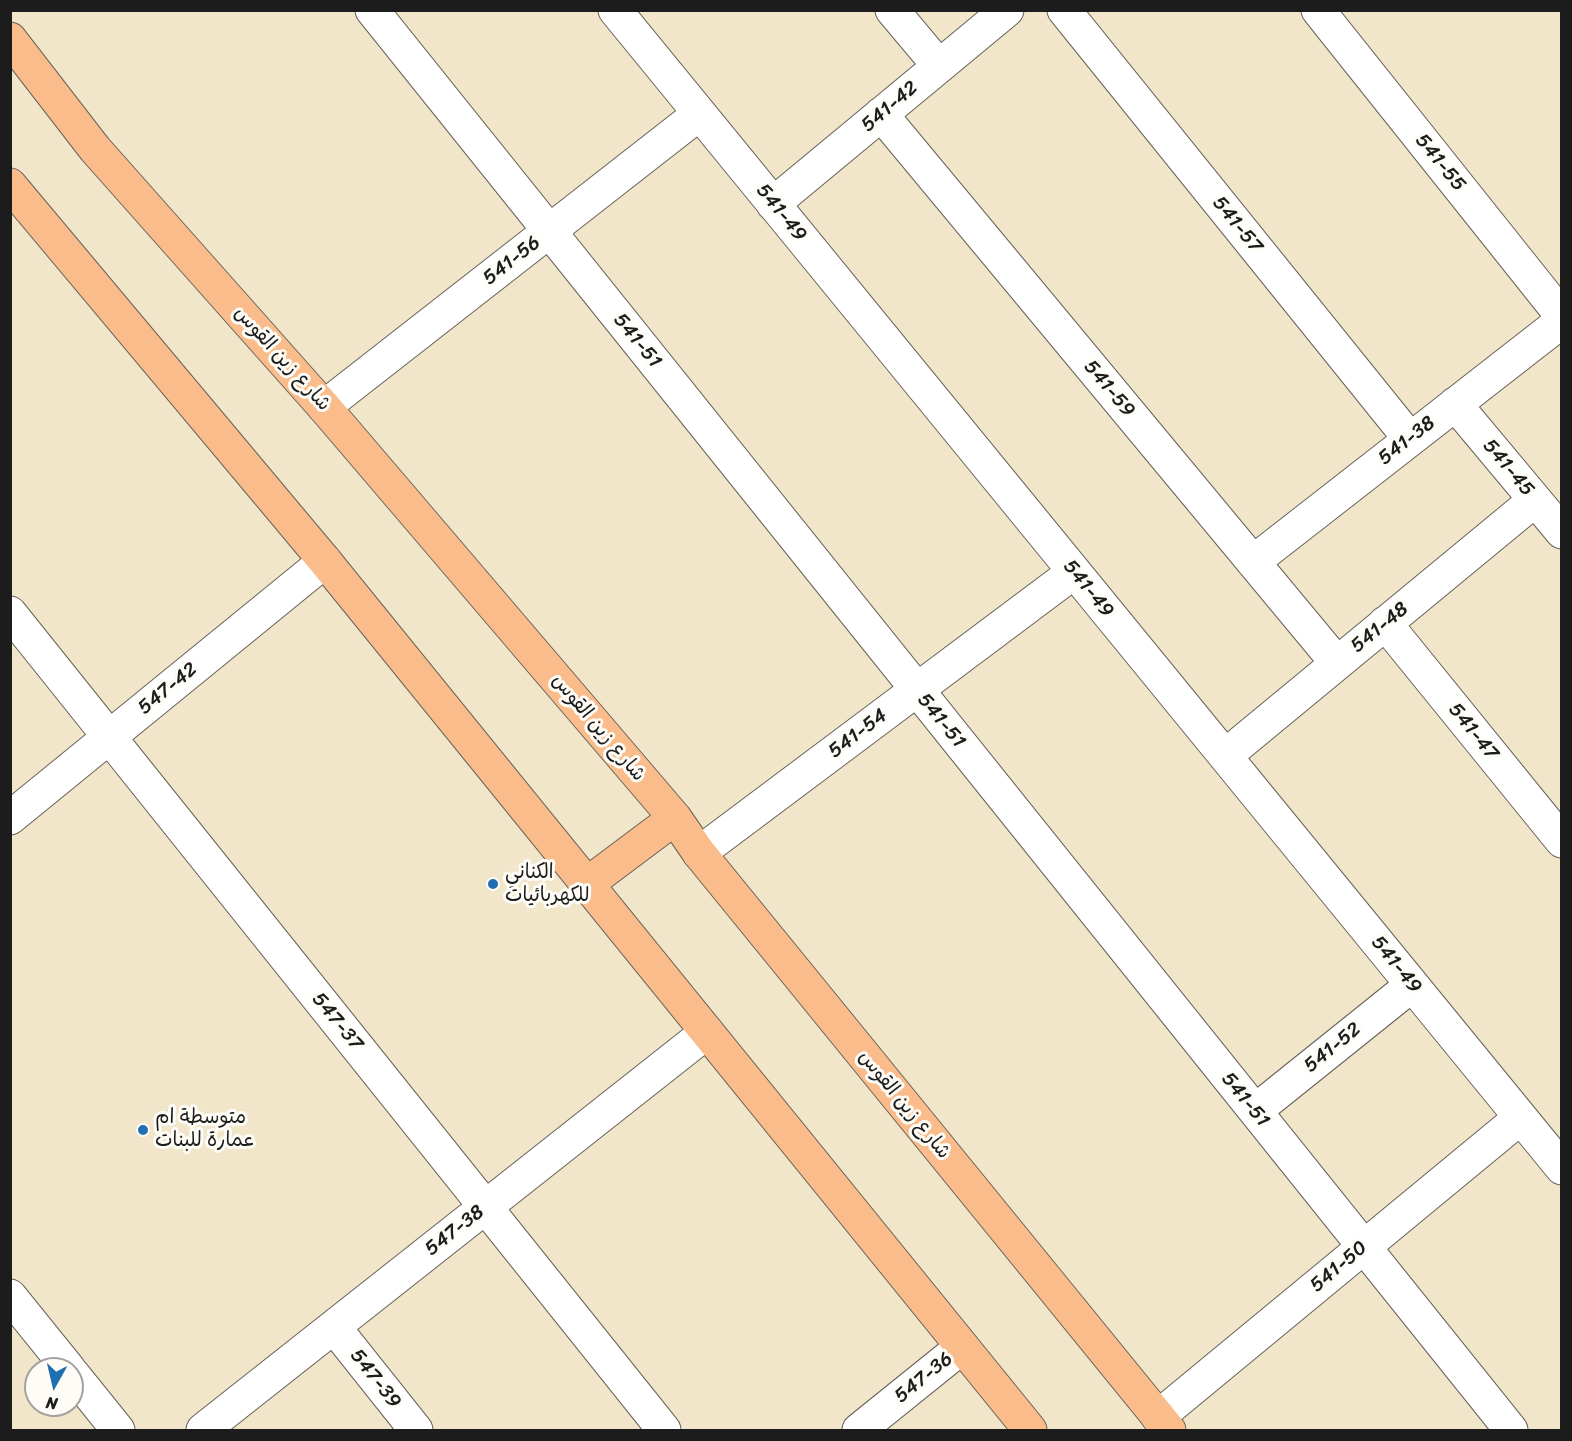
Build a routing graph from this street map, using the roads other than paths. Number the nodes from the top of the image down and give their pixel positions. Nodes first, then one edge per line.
1 (372, 10) edge
2 (615, 10) edge
3 (892, 10) edge
4 (1007, 10) edge
5 (1064, 10) edge
6 (1318, 10) edge
7 (10, 39) edge
8 (939, 66) junction
9 (699, 114) junction
10 (881, 114) junction
11 (10, 185) edge
12 (773, 204) junction
13 (550, 232) junction
14 (1562, 316) edge
15 (1562, 321) edge
16 (1455, 404) junction
17 (324, 406) junction
18 (1410, 439) junction
19 (1535, 500) junction
20 (1562, 532) edge
21 (325, 561) junction
22 (1253, 562) junction
23 (1074, 572) junction
24 (10, 613) edge
25 (1385, 623) junction
26 (1337, 663) junction
27 (916, 690) junction
28 (110, 736) junction
29 (1225, 756) junction
30 (10, 818) edge
31 (675, 818) junction
32 (1562, 841) edge
33 (699, 853) junction
34 (587, 884) junction
35 (1412, 985) junction
36 (707, 1032) junction
37 (1255, 1111) junction
38 (1520, 1118) junction
39 (1562, 1168) edge
40 (485, 1207) junction
41 (1364, 1247) junction
42 (10, 1296) edge
43 (334, 1327) junction
44 (962, 1347) junction
45 (59, 1357) edge
46 (84, 1388) edge
47 (1163, 1424) edge
48 (118, 1431) edge
49 (203, 1431) edge
50 (416, 1431) edge
51 (664, 1431) edge
52 (859, 1431) edge
53 (1029, 1431) edge
54 (1511, 1431) edge

1 - 13 street, 541-51
2 - 9 street, 541-49
3 - 8 street
4 - 8 street, 541-42
5 - 18 street, 541-57
6 - 14 street, 541-55
7 - 17 main road, شارع زين القوس
8 - 10 street, 541-42
9 - 12 street, 541-49
9 - 13 street, 541-56
10 - 12 street, 541-42
10 - 22 street, 541-59
11 - 21 main road
12 - 23 street, 541-49
13 - 17 street, 541-56
13 - 27 street, 541-51
15 - 16 street, 541-38
16 - 18 street, 541-38
16 - 19 street, 541-45
17 - 31 main road, شارع زين القوس
18 - 22 street, 541-38
19 - 20 street, 541-45
19 - 25 street, 541-48
21 - 28 street, 547-42
21 - 34 main road
22 - 26 street, 541-59
23 - 27 street, 541-54
23 - 29 street, 541-49
24 - 28 street, 547-37
25 - 26 street, 541-48
25 - 32 street, 541-47
26 - 29 street, 541-48
27 - 33 street, 541-54
27 - 37 street, 541-51
28 - 30 street, 547-42
28 - 40 street, 547-37
29 - 35 street, 541-49
31 - 33 main road, شارع زين القوس
31 - 34 main road
33 - 47 main road, شارع زين القوس
34 - 36 main road
35 - 37 street, 541-52
35 - 38 street, 541-49
36 - 40 street, 547-38
36 - 44 main road
37 - 41 street, 541-51
38 - 39 street, 541-49
38 - 41 street, 541-50
40 - 43 street, 547-38
40 - 51 street, 547-37
41 - 47 street, 541-50
41 - 54 street, 541-51
42 - 45 street
43 - 49 street, 547-38
43 - 50 street, 547-39
44 - 52 street, 547-36
44 - 53 main road
46 - 48 street

